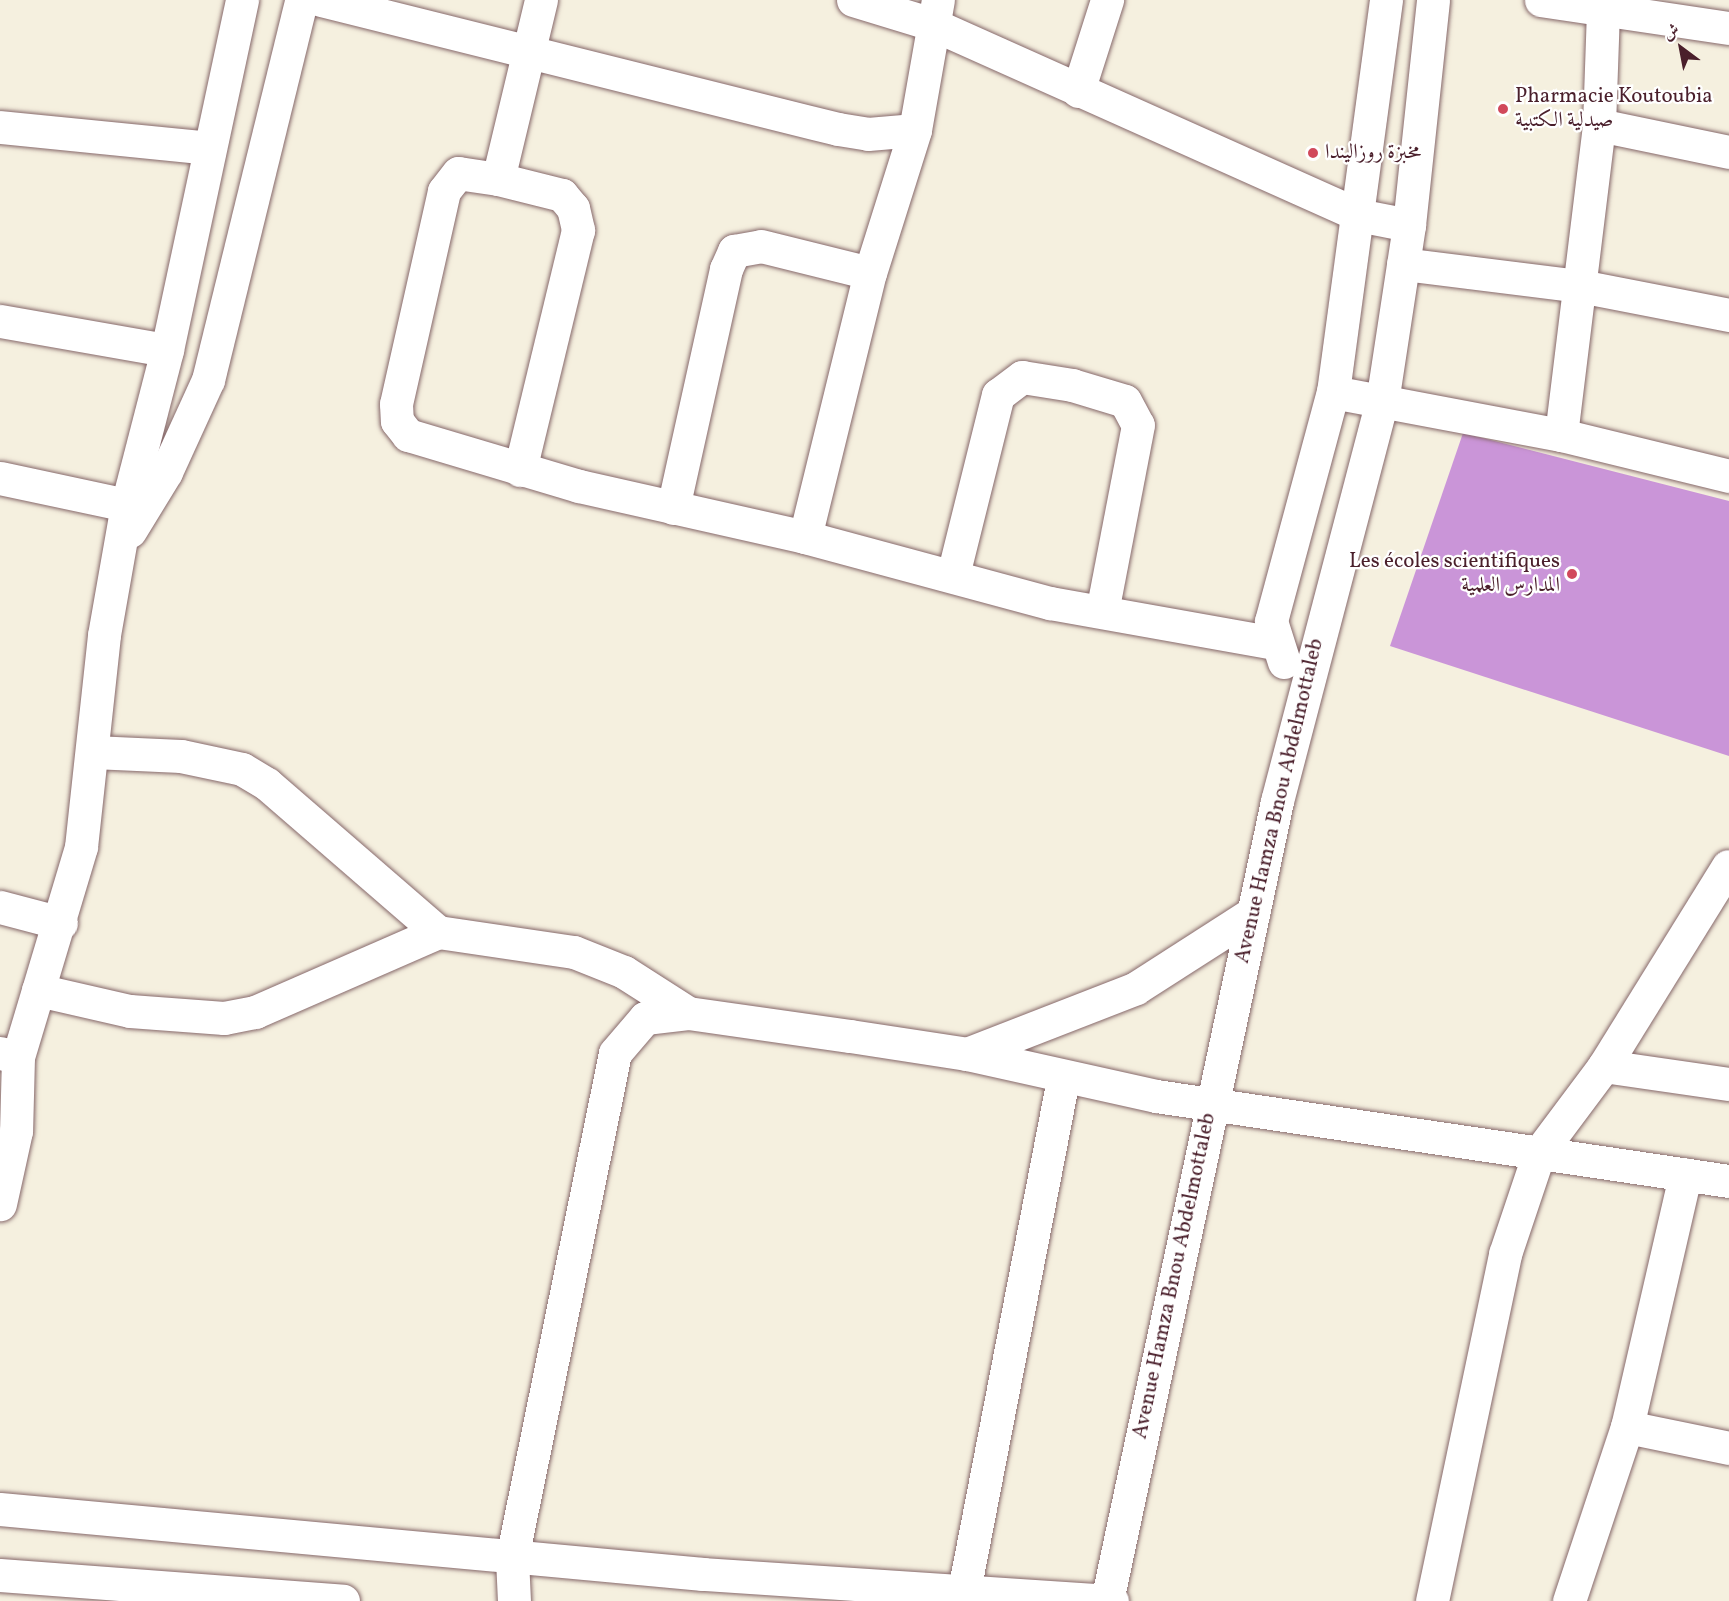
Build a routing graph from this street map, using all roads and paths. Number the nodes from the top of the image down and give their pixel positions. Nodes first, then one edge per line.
1 (242, 0) edge
2 (301, 0) edge
3 (321, 0) edge
4 (541, 0) edge
5 (853, 0) edge
6 (1107, 0) edge
7 (1386, 0) edge
8 (1433, 0) edge
9 (1541, 0) edge
10 (1603, 9) junction
11 (935, 12) edge
12 (1712, 18) edge
13 (528, 51) junction
14 (1078, 91) junction
15 (1599, 125) junction
16 (0, 127) edge
17 (915, 130) junction
18 (209, 148) junction
19 (1729, 152) edge
20 (498, 179) junction
21 (1358, 214) junction
22 (1409, 225) junction
23 (1403, 264) junction
24 (870, 273) junction
25 (1580, 286) junction
26 (1729, 315) edge
27 (0, 321) edge
28 (166, 350) junction
29 (1333, 392) junction
30 (1382, 402) junction
31 (1561, 435) junction
32 (520, 470) junction
33 (1729, 476) edge
34 (0, 478) edge
35 (127, 505) junction
36 (673, 508) junction
37 (806, 537) junction
38 (121, 545) junction
39 (952, 575) junction
40 (1102, 612) junction
41 (1274, 644) junction
42 (1306, 681) junction
43 (93, 752) junction
44 (1729, 864) edge
45 (0, 907) edge
46 (1253, 913) junction
47 (61, 923) junction
48 (438, 932) junction
49 (38, 990) junction
50 (688, 1013) junction
51 (967, 1054) junction
52 (9, 1055) edge
53 (1604, 1066) junction
54 (1063, 1079) junction
55 (1729, 1084) edge
56 (1212, 1103) junction
57 (1539, 1153) junction
58 (1685, 1175) junction
59 (1729, 1180) edge
60 (0, 1204) edge
61 (1627, 1427) junction
62 (1729, 1448) edge
63 (0, 1509) edge
64 (512, 1558) junction
65 (0, 1575) edge
66 (962, 1595) edge
67 (343, 1601) edge
68 (514, 1601) edge
69 (1107, 1601) edge
70 (1112, 1601) edge
71 (1432, 1601) edge
72 (1569, 1601) edge

1 - 18 street
2 - 38 street
3 - 13 street
4 - 13 street
5 - 11 street
6 - 14 street
7 - 21 street
8 - 22 street, Avenue Hamza Bnou Abdelmottaleb
9 - 10 street
10 - 12 street
10 - 15 street
11 - 14 street
11 - 17 street
13 - 17 street
13 - 20 street
14 - 21 street
15 - 19 street
15 - 25 street
16 - 18 street
17 - 24 street
18 - 28 street
20 - 32 street
20 - 32 street
21 - 22 street
21 - 29 street
22 - 23 street, Avenue Hamza Bnou Abdelmottaleb
23 - 25 street
23 - 30 street, Avenue Hamza Bnou Abdelmottaleb
24 - 36 street
24 - 37 street
25 - 26 street
25 - 31 street
27 - 28 street
28 - 35 street
29 - 30 street
29 - 41 street
30 - 31 street
30 - 42 street, Avenue Hamza Bnou Abdelmottaleb
31 - 33 street
32 - 36 street
34 - 35 street
35 - 38 street
36 - 37 street
37 - 39 street
38 - 43 street
39 - 40 street
39 - 40 street
40 - 41 street
41 - 42 street
42 - 46 street, Avenue Hamza Bnou Abdelmottaleb
43 - 47 street
43 - 48 street
44 - 53 street
45 - 47 street
46 - 51 street
46 - 56 street, Avenue Hamza Bnou Abdelmottaleb
47 - 49 street
48 - 49 street
48 - 50 street
49 - 52 street
50 - 51 street
50 - 64 street
51 - 54 street
52 - 60 street
53 - 55 street
53 - 57 street
54 - 56 street
54 - 66 street
56 - 57 street
56 - 69 street, Avenue Hamza Bnou Abdelmottaleb
57 - 58 street
57 - 71 street
58 - 59 street
58 - 61 street
61 - 62 street
61 - 72 street
63 - 64 street
64 - 66 street
64 - 68 street
65 - 67 street
66 - 69 street
69 - 70 street

